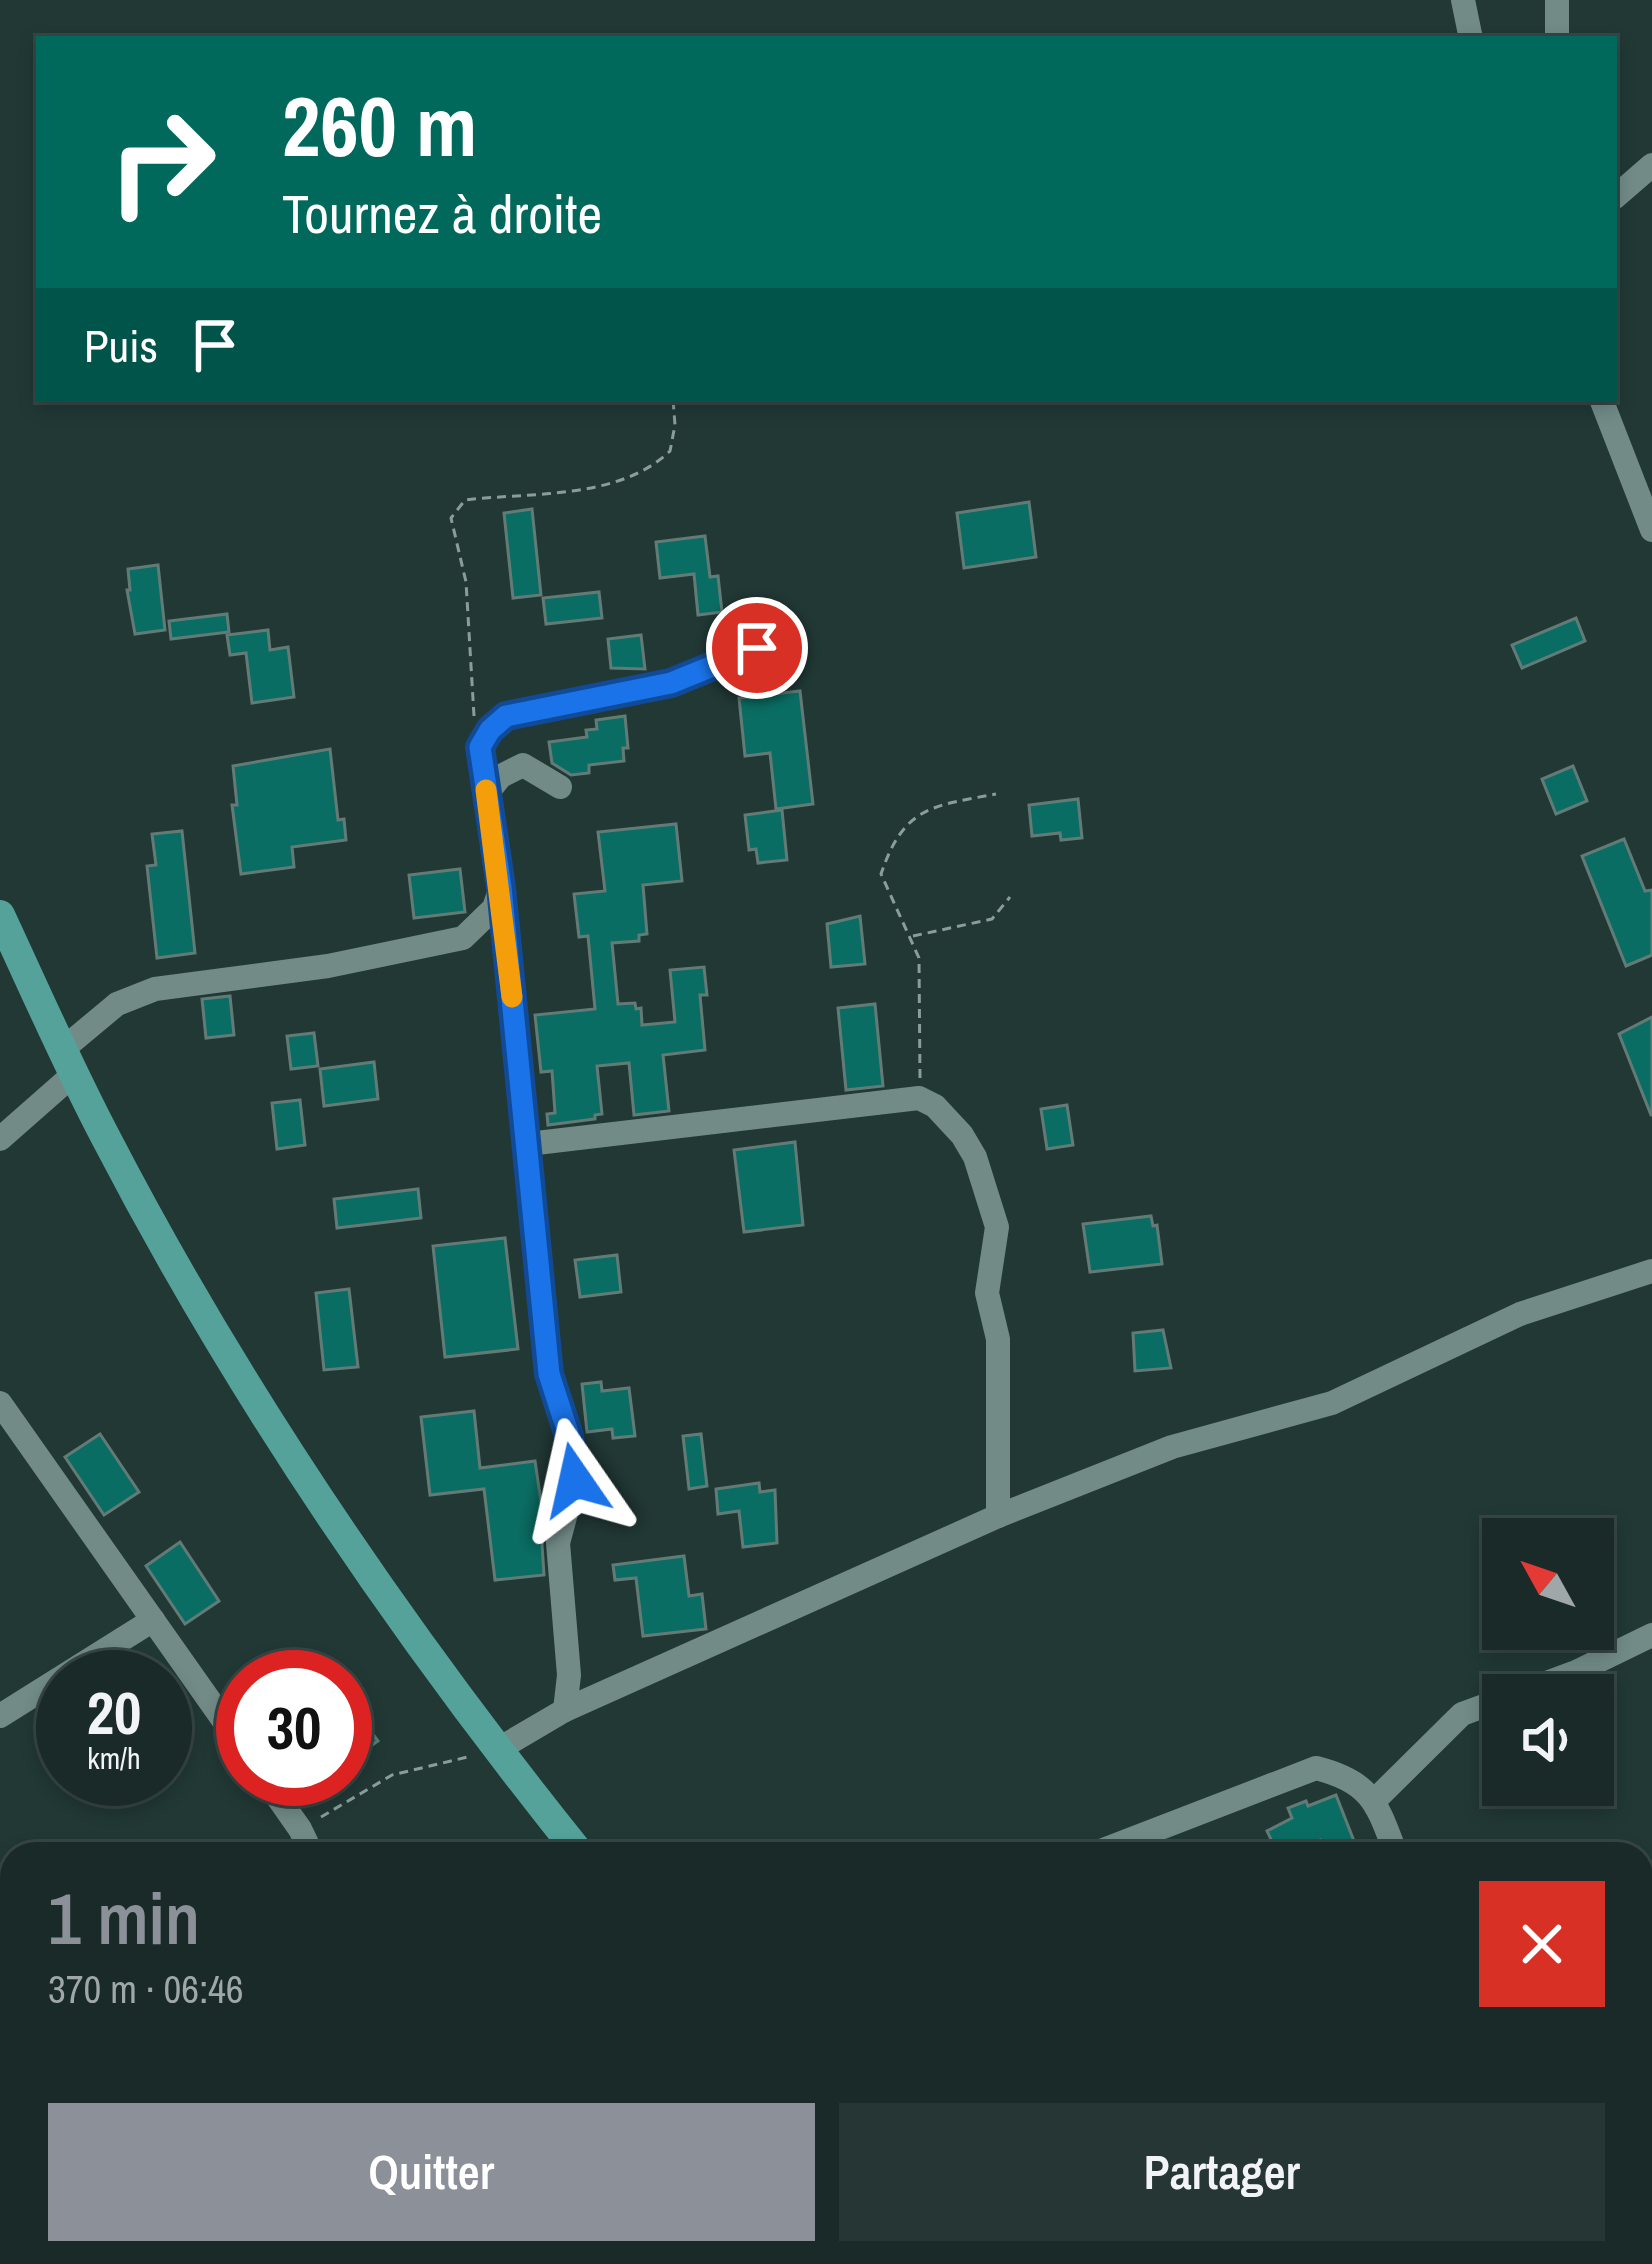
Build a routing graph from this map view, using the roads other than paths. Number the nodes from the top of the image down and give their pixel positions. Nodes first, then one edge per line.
1 (1463, 0) edge
2 (1557, 0) edge
3 (1470, 36) edge
4 (1557, 36) edge
5 (1652, 165) edge
6 (1617, 195) edge
7 (1602, 402) edge
8 (1652, 530) edge
9 (757, 648) dead end
10 (560, 787) dead end
11 (487, 794) junction
12 (501, 887) junction
13 (0, 915) edge
14 (463, 938) junction
15 (511, 980) junction
16 (69, 1061) junction
17 (0, 1139) edge
18 (528, 1144) junction
19 (1652, 1270) edge
20 (0, 1403) edge
21 (998, 1516) junction
22 (153, 1620) junction
23 (1652, 1635) edge
24 (1571, 1674) edge
25 (1482, 1707) edge
26 (216, 1710) edge
27 (565, 1710) junction
28 (0, 1716) edge
29 (497, 1750) junction
30 (1375, 1800) junction
31 (284, 1806) edge
32 (306, 1842) edge
33 (570, 1842) edge
34 (1124, 1842) edge
35 (1391, 1842) edge

1 - 3 street
2 - 4 street
5 - 6 street
7 - 8 street
9 - 11 street
10 - 11 street
11 - 12 street
12 - 14 street
12 - 15 street
13 - 16 main road
14 - 15 street
14 - 16 street
15 - 18 street
16 - 17 street
16 - 29 main road
18 - 21 street
18 - 27 street
19 - 21 street
20 - 22 street
21 - 27 street
22 - 26 street
22 - 28 street
23 - 24 street
25 - 30 street
27 - 29 street
29 - 33 main road
30 - 34 street
30 - 35 street
31 - 32 street

